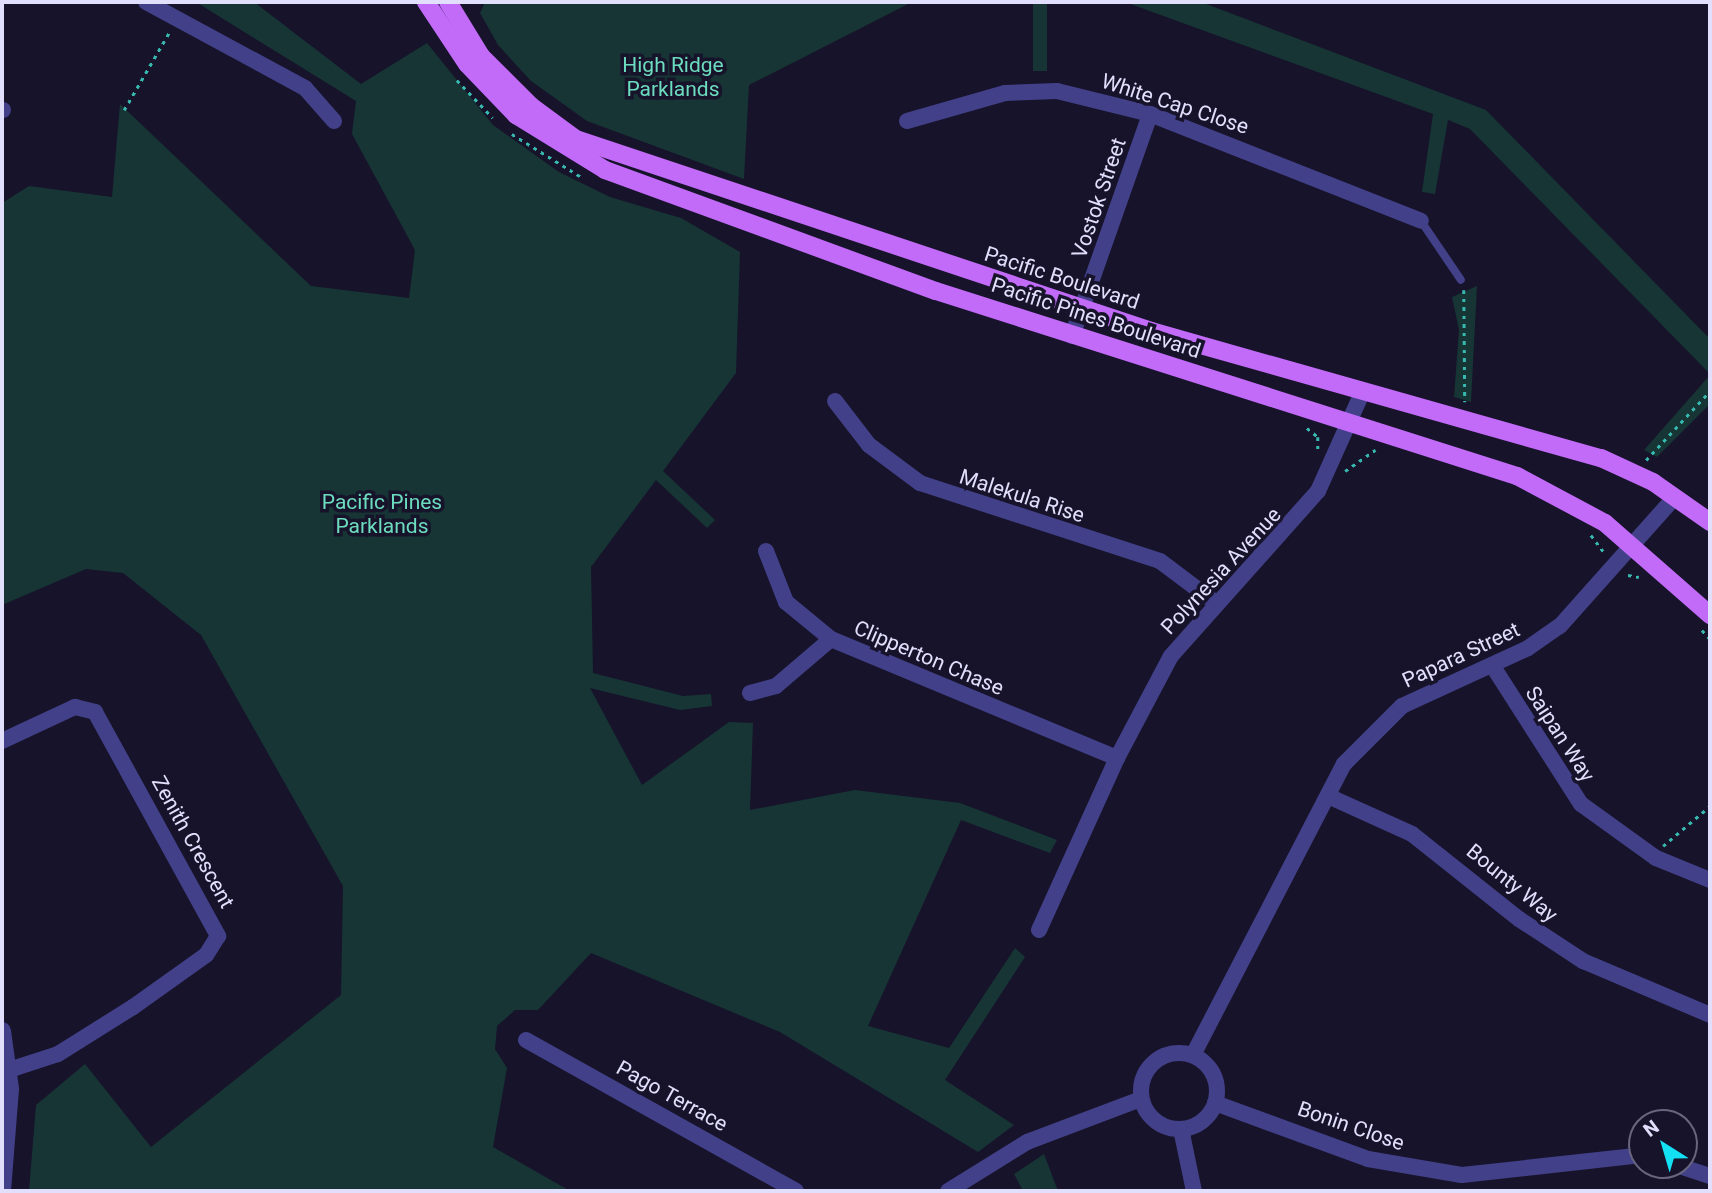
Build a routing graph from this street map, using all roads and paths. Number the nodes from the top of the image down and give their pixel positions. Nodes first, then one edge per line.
1 (146, 2) edge
2 (426, 2) edge
3 (448, 2) edge
4 (177, 20) junction
5 (124, 110) dead end
6 (1150, 114) junction
7 (334, 121) dead end
8 (907, 121) dead end
9 (1420, 221) joint
10 (1461, 279) joint
11 (1082, 309) junction
12 (1072, 336) junction
13 (1710, 391) edge
14 (1362, 393) junction
15 (835, 401) dead end
16 (1461, 420) junction
17 (1352, 422) junction
18 (1387, 453) dead end
19 (1345, 471) dead end
20 (1639, 475) junction
21 (1675, 497) junction
22 (1710, 522) edge
23 (1581, 528) dead end
24 (1633, 544) junction
25 (766, 551) dead end
26 (1604, 552) dead end
27 (1216, 603) junction
28 (1710, 615) edge
29 (831, 639) junction
30 (1492, 665) junction
31 (750, 693) dead end
32 (2, 741) edge
33 (1117, 758) junction
34 (1328, 796) junction
35 (1710, 806) edge
36 (1657, 858) junction
37 (1710, 880) edge
38 (1040, 930) dead end
39 (1710, 1015) edge
40 (2, 1031) edge
41 (526, 1040) dead end
42 (1193, 1055) junction
43 (9, 1070) junction
44 (1141, 1099) junction
45 (1215, 1103) junction
46 (1181, 1129) junction
47 (1628, 1157) edge
48 (2, 1191) edge
49 (796, 1191) edge
50 (947, 1191) edge
51 (1194, 1191) edge

1 - 4 street
2 - 12 main road, Pacific Pines Boulevard
3 - 11 main road, Pacific Boulevard
4 - 5 path
4 - 7 street
6 - 8 street, White Cap Close
6 - 9 street, White Cap Close
6 - 11 street, Vostok Street
9 - 10 lane
10 - 16 path
11 - 12 street, Vostok Street
11 - 14 main road, Pacific Boulevard
12 - 17 main road, Pacific Pines Boulevard
13 - 20 path
14 - 16 main road, Pacific Boulevard
14 - 17 street, Polynesia Avenue
15 - 27 street, Malekula Rise
16 - 20 main road, Pacific Boulevard
17 - 24 main road, Pacific Pines Boulevard
17 - 27 street, Polynesia Avenue
18 - 19 path
20 - 21 main road, Pacific Boulevard
21 - 22 main road, Pacific Boulevard
21 - 24 street, Papara Street
23 - 26 path
24 - 28 main road, Pacific Pines Boulevard
24 - 30 street, Papara Street
25 - 29 street, Clipperton Chase
27 - 33 street, Polynesia Avenue
29 - 31 street
29 - 33 street, Clipperton Chase
30 - 34 street, Papara Street
30 - 36 street, Saipan Way
32 - 43 street, Zenith Crescent
33 - 38 street, Polynesia Avenue
34 - 39 street, Bounty Way
34 - 42 street, Papara Street
35 - 36 path
36 - 37 street, Saipan Way
40 - 43 street
41 - 49 street, Pago Terrace
42 - 44 street
42 - 45 street
43 - 48 street
44 - 46 street
44 - 50 street
45 - 46 street
45 - 47 street, Bonin Close
46 - 51 street

